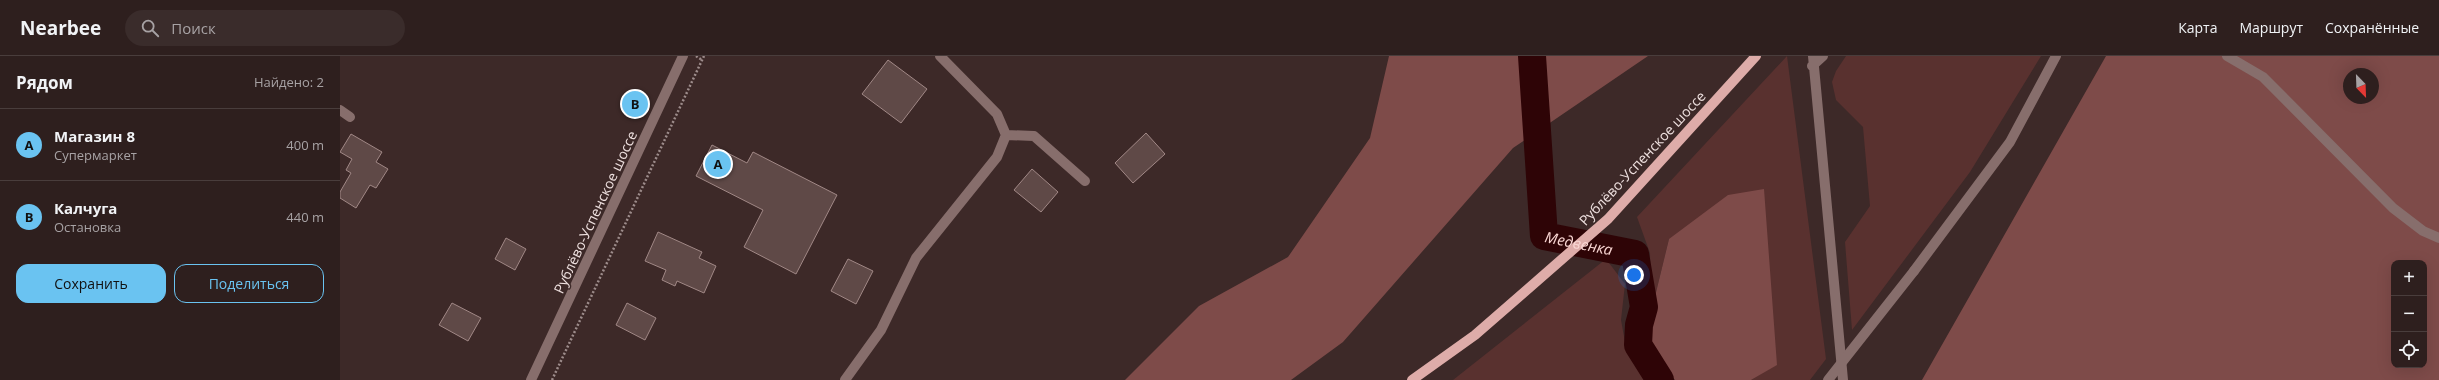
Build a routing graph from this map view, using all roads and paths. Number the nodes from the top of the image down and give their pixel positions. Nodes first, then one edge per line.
1 (683, 56) edge
2 (696, 56) edge
3 (704, 56) edge
4 (940, 56) edge
5 (1756, 56) edge
6 (1823, 56) edge
7 (2056, 56) edge
8 (2227, 56) edge
9 (702, 60) junction
10 (1812, 61) edge
11 (340, 110) edge
12 (350, 117) dead end
13 (1006, 136) junction
14 (1085, 181) dead end
15 (2439, 238) edge
16 (531, 380) edge
17 (552, 380) edge
18 (845, 380) edge
19 (1412, 380) edge
20 (1828, 380) edge
21 (1843, 380) edge

1 - 16 street, Рублёво-Успенское шоссе
2 - 9 path
3 - 9 path
4 - 13 street
5 - 19 main road, Рублёво-Успенское шоссе
6 - 10 street
7 - 20 street, bridge
8 - 15 street
9 - 17 path
10 - 21 street
11 - 12 street
13 - 14 street
13 - 18 street

